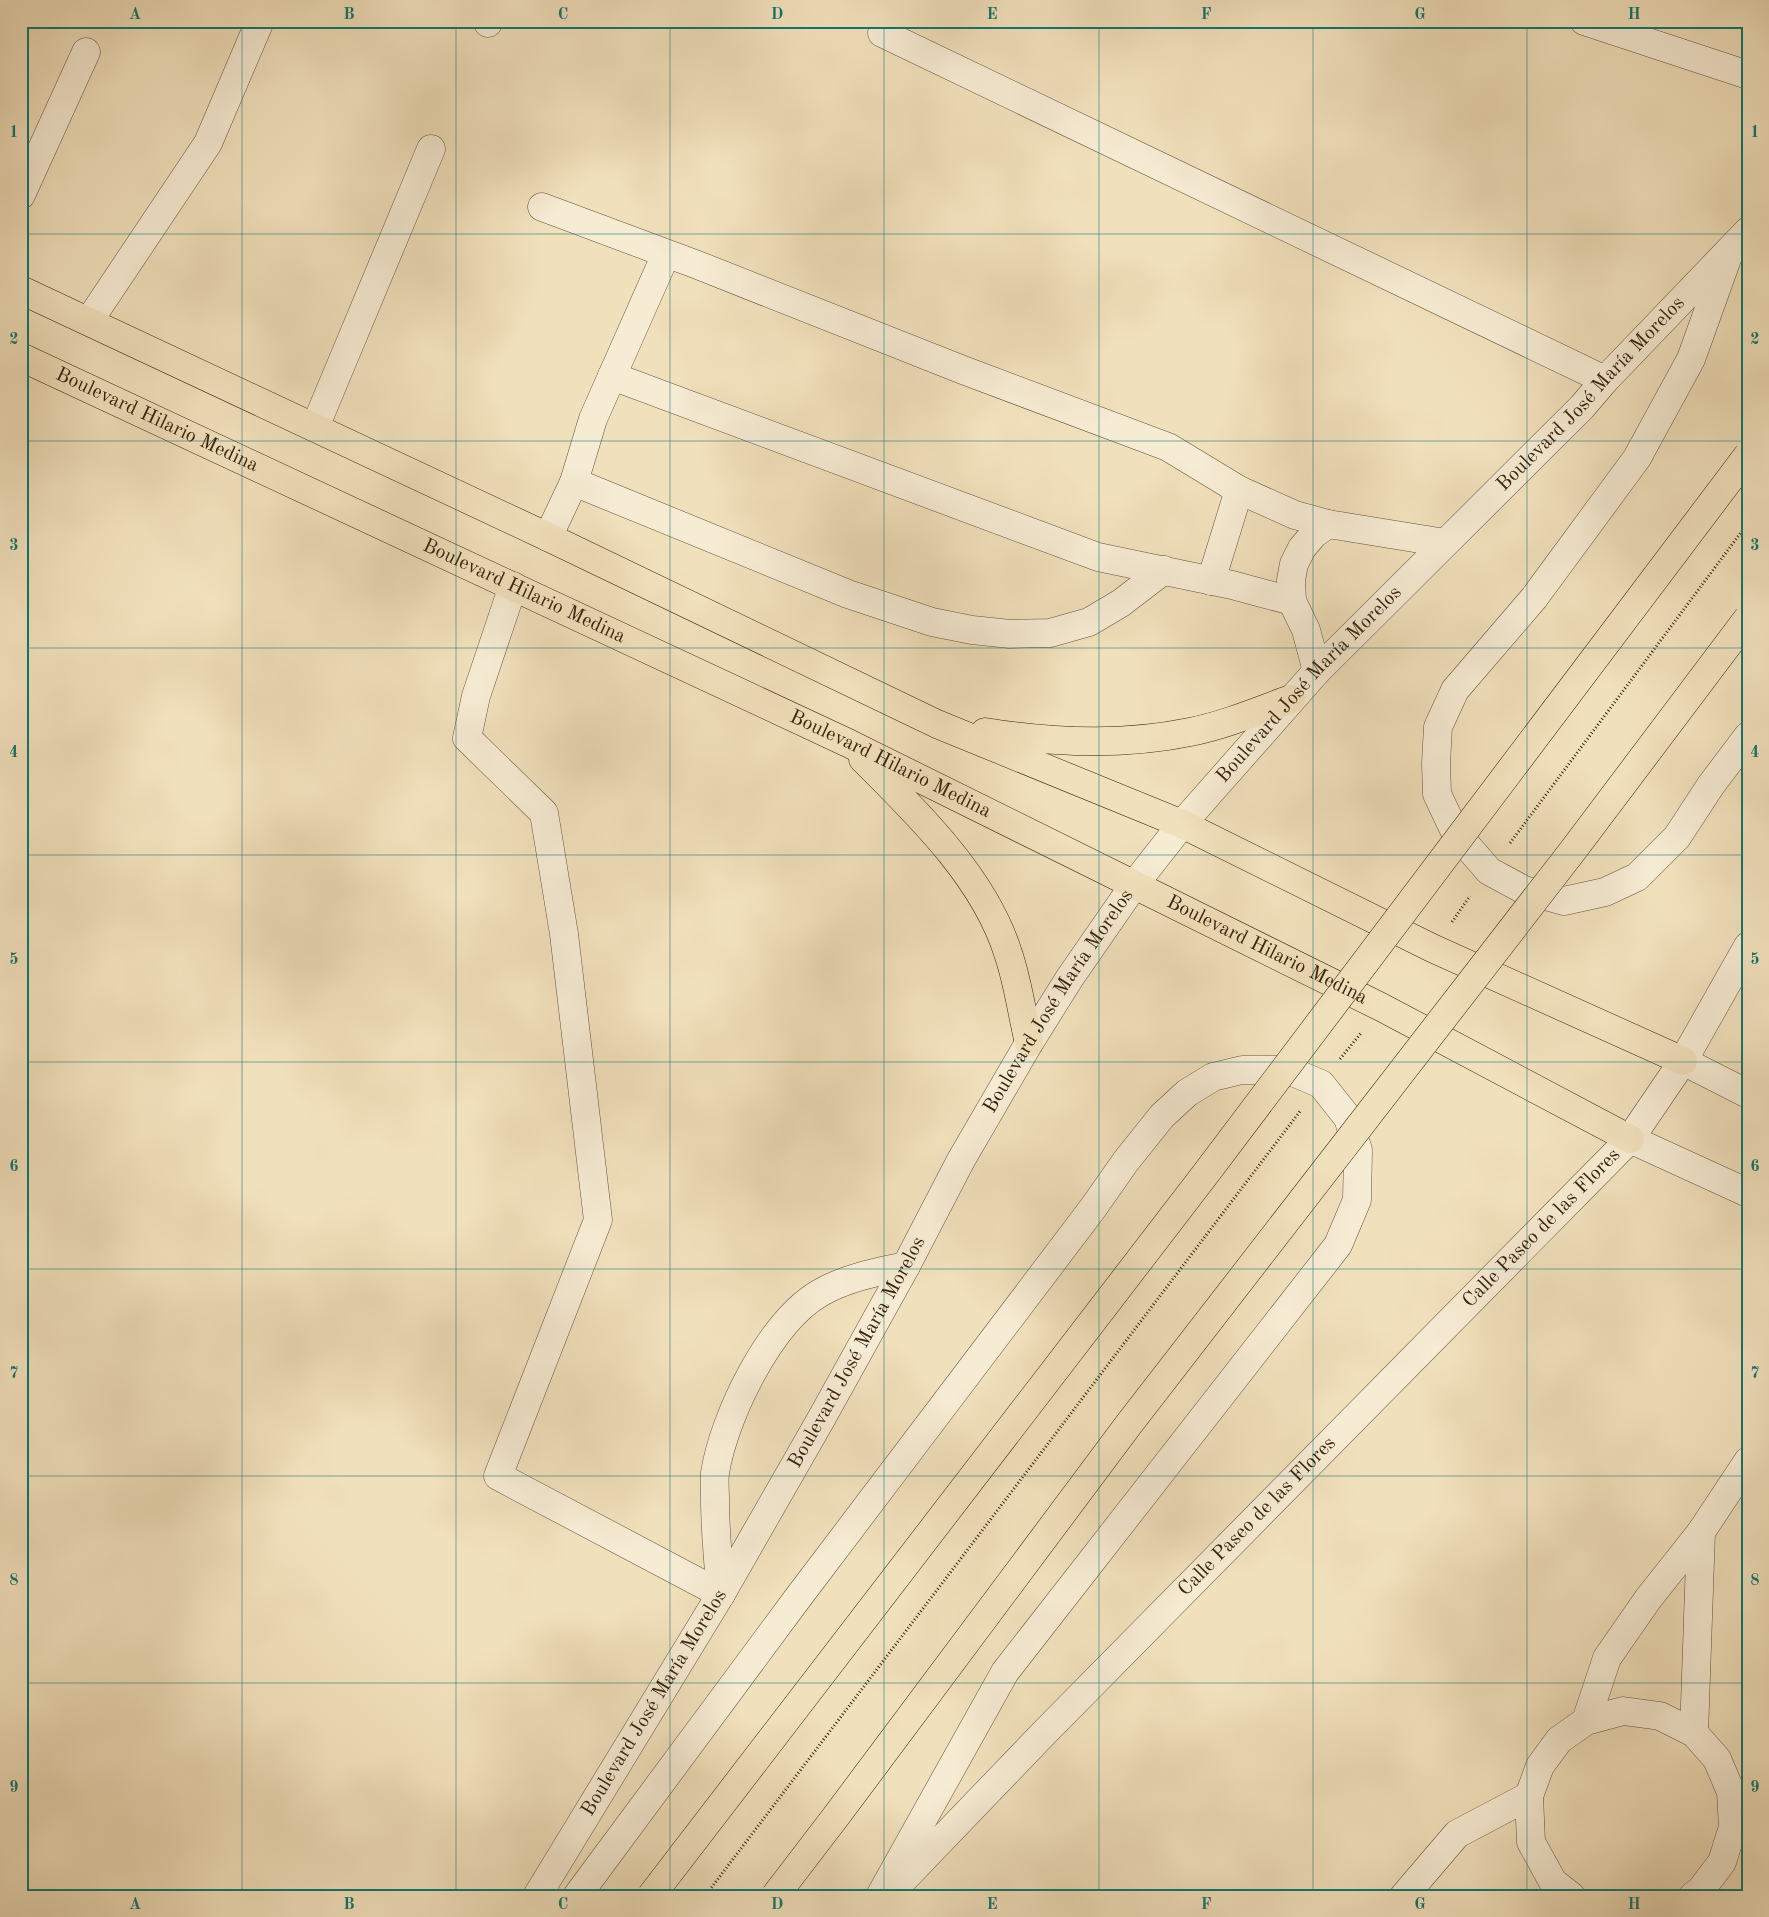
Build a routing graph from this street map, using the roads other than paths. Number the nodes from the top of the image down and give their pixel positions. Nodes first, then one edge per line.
1 (260, 21) edge
2 (1584, 21) edge
3 (882, 33) dead end
4 (86, 52) dead end
5 (1748, 76) edge
6 (431, 149) dead end
7 (21, 196) edge
8 (542, 207) dead end
9 (1740, 238) edge
10 (666, 254) junction
11 (21, 290) edge
12 (88, 321) junction
13 (21, 357) edge
14 (612, 376) junction
15 (1605, 380) junction
16 (314, 426) junction
17 (1748, 456) edge
18 (574, 482) junction
19 (1239, 490) junction
20 (1328, 524) junction
21 (548, 537) junction
22 (1445, 543) junction
23 (1164, 570) junction
24 (1211, 581) junction
25 (513, 586) junction
26 (1292, 601) junction
27 (1748, 618) edge
28 (1317, 671) junction
29 (1291, 699) junction
30 (937, 724) junction
31 (1748, 736) edge
32 (848, 743) junction
33 (1182, 824) junction
34 (1134, 885) junction
35 (1748, 946) edge
36 (1029, 1043) junction
37 (1683, 1061) junction
38 (1748, 1094) edge
39 (1630, 1139) junction
40 (1748, 1192) edge
41 (906, 1266) junction
42 (1748, 1461) edge
43 (1701, 1532) junction
44 (720, 1594) junction
45 (1586, 1722) junction
46 (1694, 1733) junction
47 (1529, 1796) junction
48 (1740, 1835) edge
49 (537, 1896) edge
50 (577, 1896) edge
51 (651, 1896) edge
52 (775, 1896) edge
53 (880, 1896) edge
54 (888, 1896) edge
55 (1404, 1896) edge
56 (1571, 1896) edge
57 (1692, 1896) edge

1 - 12 street
2 - 5 street
3 - 15 street
4 - 7 street
6 - 16 street
8 - 10 street
9 - 15 street, Boulevard José María Morelos
9 - 31 street
10 - 14 street
10 - 19 street
11 - 12 main road
12 - 16 main road
13 - 25 main road, Boulevard Hilario Medina
14 - 18 street
14 - 23 street
15 - 22 street, Boulevard José María Morelos
16 - 21 main road
17 - 51 main road, bridge
18 - 21 street
18 - 23 street
19 - 20 street
19 - 24 street
20 - 22 street
20 - 26 street
21 - 30 main road
22 - 28 street, Boulevard José María Morelos
23 - 24 street
24 - 26 street
25 - 32 main road, Boulevard Hilario Medina
25 - 44 street
26 - 28 street
27 - 52 main road, bridge
28 - 29 street, Boulevard José María Morelos
29 - 30 main road
29 - 33 street, Boulevard José María Morelos
30 - 33 main road
32 - 34 main road, Boulevard Hilario Medina
32 - 36 main road
33 - 34 street, Boulevard José María Morelos
33 - 37 main road
34 - 36 street, Boulevard José María Morelos
34 - 39 main road, Boulevard Hilario Medina
35 - 37 street, Calle Paseo de las Flores
36 - 41 street, Boulevard José María Morelos
37 - 38 street
37 - 39 street, Calle Paseo de las Flores
39 - 40 street, Boulevard Hilario Medina
39 - 54 street, Calle Paseo de las Flores
41 - 44 street, Boulevard José María Morelos
41 - 44 street
42 - 43 street
43 - 45 street
43 - 46 street
44 - 49 street, Boulevard José María Morelos
45 - 46 street
45 - 47 street
46 - 48 street
47 - 55 street
47 - 56 street
48 - 57 street
50 - 53 street

